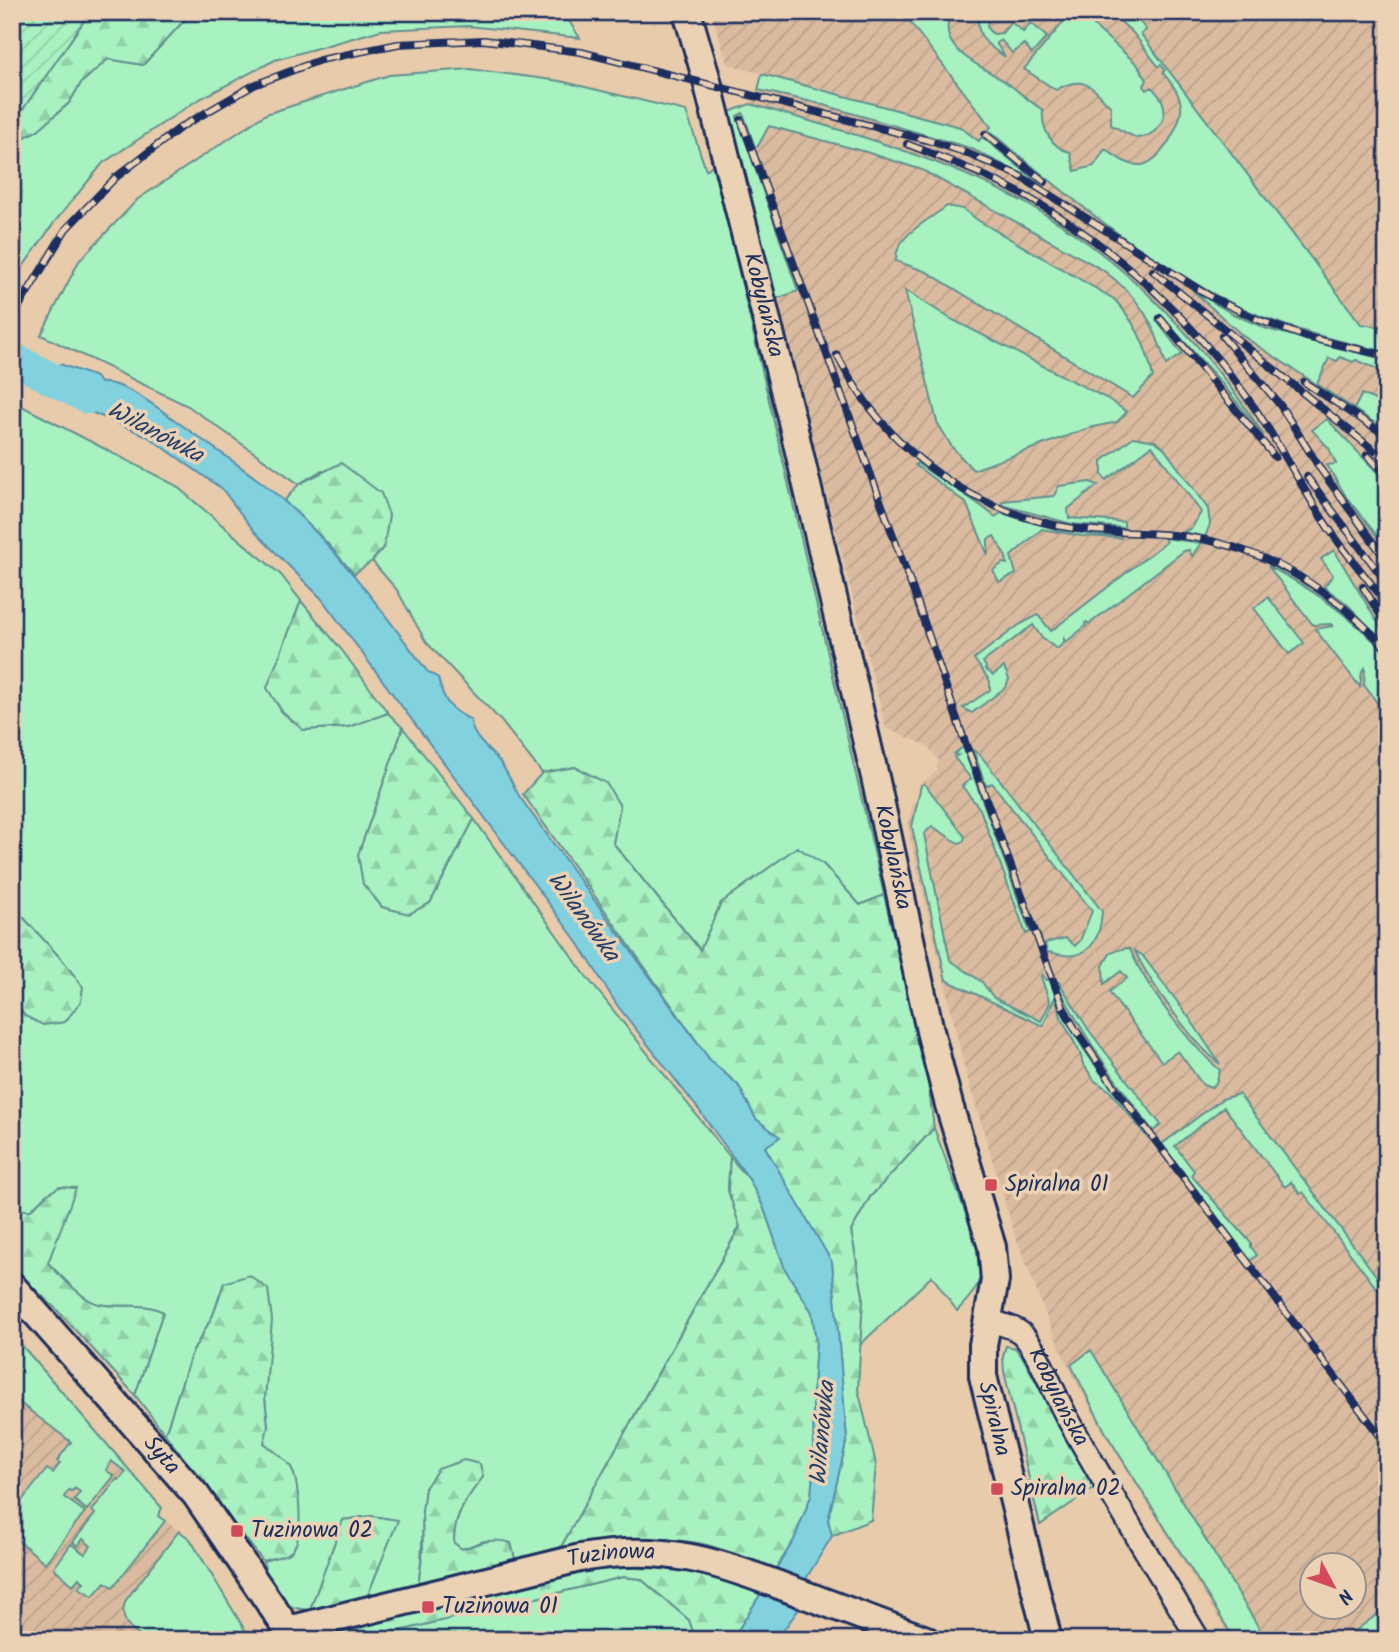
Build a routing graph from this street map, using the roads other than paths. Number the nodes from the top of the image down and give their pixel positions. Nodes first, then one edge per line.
1 (687, 12) edge
2 (12, 1286) edge
3 (988, 1320) junction
4 (290, 1635) edge
5 (926, 1640) edge
6 (1048, 1640) edge
7 (1199, 1640) edge

1 - 3 street, Kobylańska
2 - 4 street, Syta
3 - 6 street, Spiralna
3 - 7 street, Kobylańska
4 - 5 street, Tuzinowa

